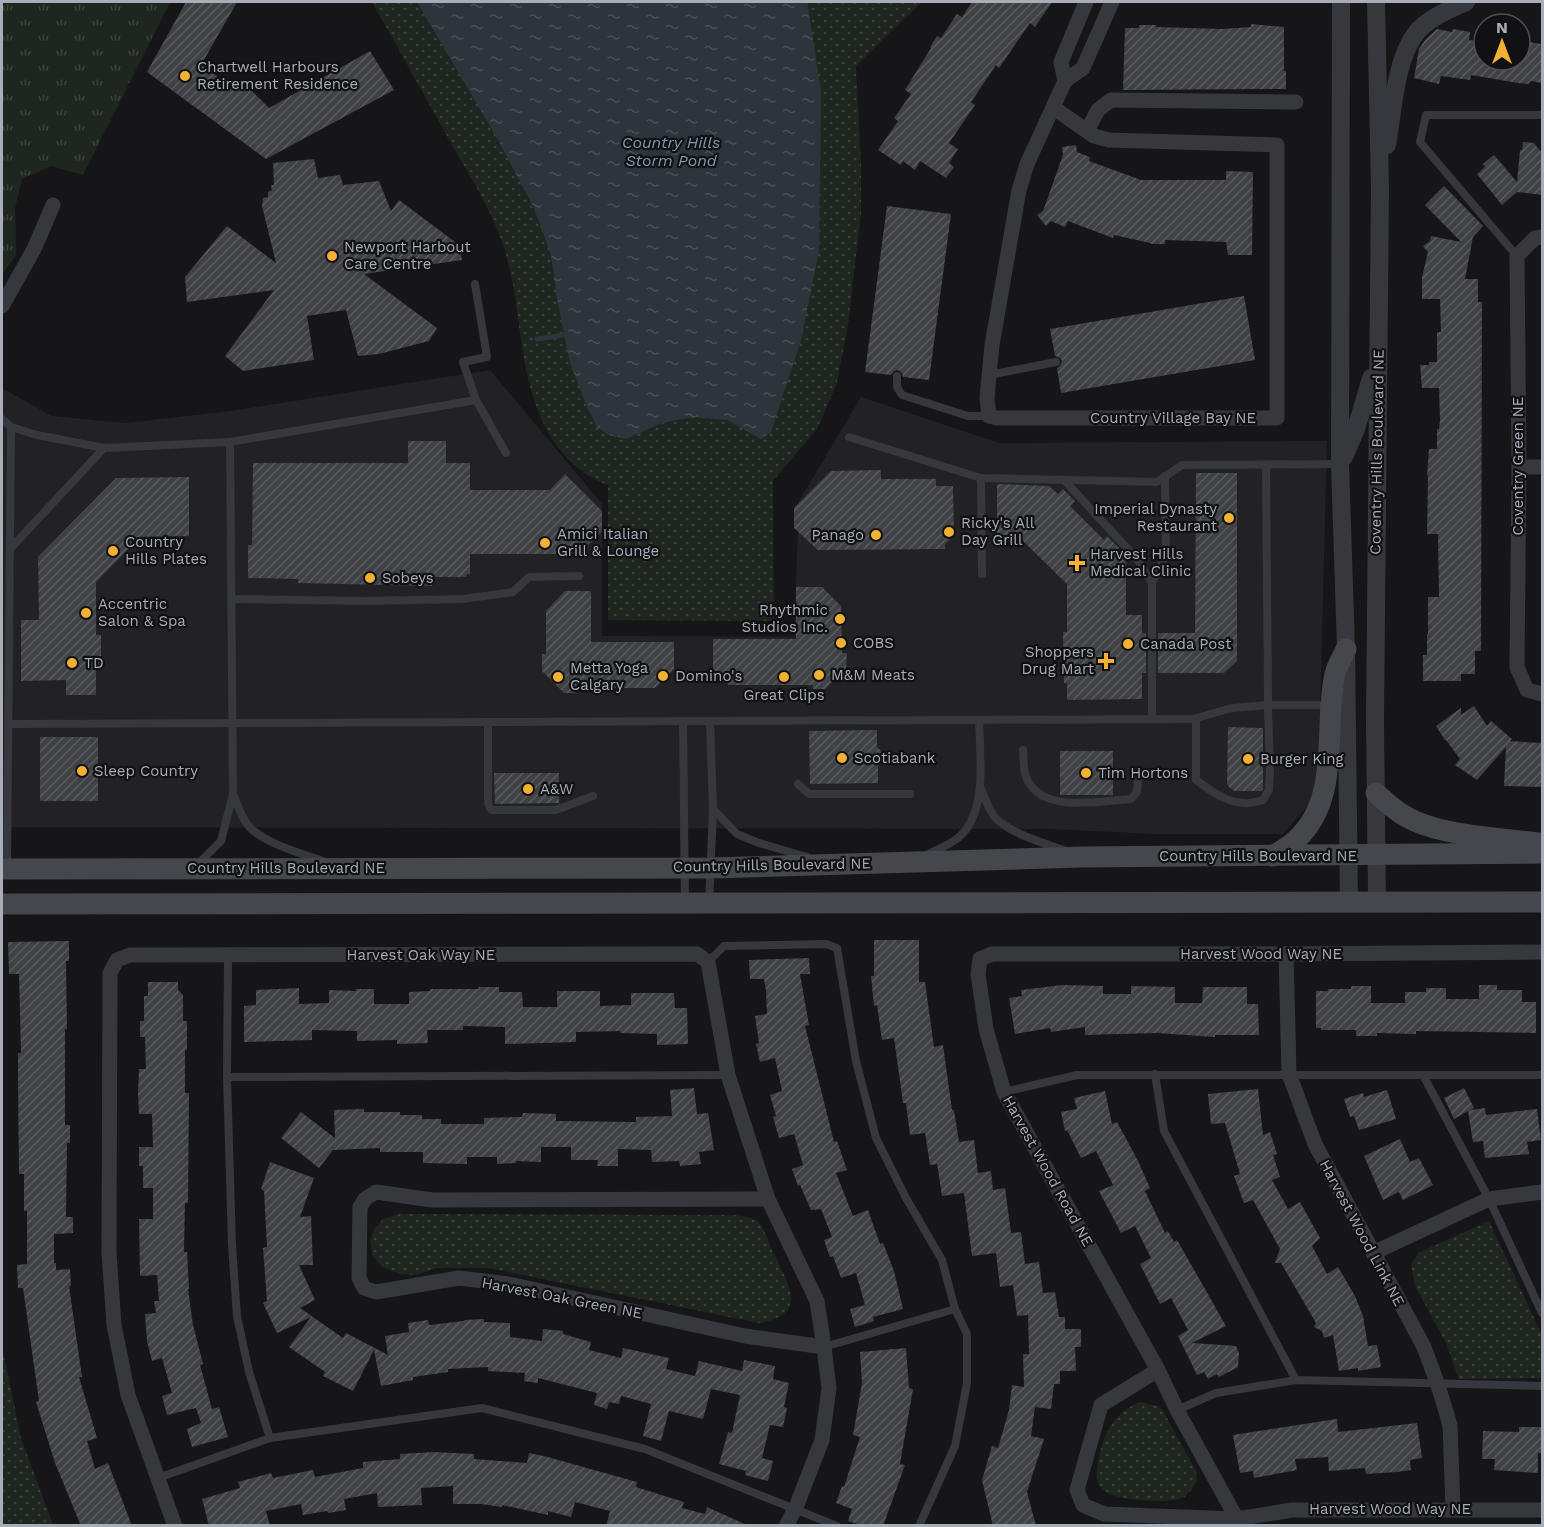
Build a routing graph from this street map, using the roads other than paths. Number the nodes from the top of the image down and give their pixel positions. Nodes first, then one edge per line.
1 (1086, 2) edge
2 (1112, 2) edge
3 (1341, 2) edge
4 (1376, 2) edge
5 (1466, 2) edge
6 (1065, 81) junction
7 (1296, 102) dead end
8 (1054, 108) junction
9 (1542, 116) edge
10 (1087, 131) junction
11 (1380, 188) junction
12 (53, 205) dead end
13 (1542, 237) edge
14 (1517, 256) junction
15 (475, 284) dead end
16 (2, 306) edge
17 (1378, 355) junction
18 (1056, 362) dead end
19 (989, 375) junction
20 (897, 376) dead end
21 (476, 400) junction
22 (989, 416) junction
23 (2, 419) edge
24 (11, 427) junction
25 (849, 437) dead end
26 (230, 442) junction
27 (104, 448) junction
28 (506, 453) dead end
29 (1340, 464) junction
30 (1266, 465) junction
31 (1519, 467) junction
32 (1542, 467) edge
33 (1165, 476) junction
34 (981, 478) junction
35 (1064, 480) junction
36 (10, 549) junction
37 (982, 574) dead end
38 (579, 576) dead end
39 (1152, 583) junction
40 (232, 599) junction
41 (6, 648) edge
42 (1346, 649) junction
43 (1542, 694) edge
44 (1268, 705) junction
45 (1332, 705) junction
46 (5, 709) edge
47 (1196, 718) junction
48 (1152, 719) junction
49 (979, 720) junction
50 (683, 721) junction
51 (710, 721) junction
52 (488, 722) junction
53 (231, 723) junction
54 (9, 724) junction
55 (1023, 750) dead end
56 (1138, 781) dead end
57 (798, 784) dead end
58 (980, 788) junction
59 (1376, 792) junction
60 (232, 794) junction
61 (910, 794) dead end
62 (593, 796) dead end
63 (713, 809) junction
64 (4, 822) edge
65 (1542, 843) edge
66 (1542, 854) edge
67 (1273, 856) junction
68 (1349, 856) junction
69 (1375, 856) junction
70 (1082, 857) junction
71 (914, 861) junction
72 (835, 864) junction
73 (342, 867) junction
74 (685, 867) junction
75 (194, 868) junction
76 (711, 868) junction
77 (4, 869) edge
78 (1349, 902) junction
79 (1542, 902) edge
80 (685, 903) junction
81 (709, 903) junction
82 (1377, 903) junction
83 (2, 904) edge
84 (1542, 952) edge
85 (1286, 954) junction
86 (228, 955) junction
87 (980, 959) joint
88 (708, 962) junction
89 (1155, 1074) junction
90 (1289, 1074) junction
91 (728, 1075) junction
92 (1424, 1075) junction
93 (1542, 1075) edge
94 (227, 1077) junction
95 (1004, 1092) junction
96 (1542, 1192) edge
97 (768, 1199) junction
98 (1490, 1199) junction
99 (1373, 1253) junction
100 (955, 1309) junction
101 (1542, 1313) edge
102 (824, 1347) junction
103 (1158, 1370) junction
104 (1296, 1380) junction
105 (1438, 1385) junction
106 (1542, 1386) edge
107 (1178, 1410) junction
108 (270, 1438) junction
109 (158, 1478) junction
110 (796, 1507) junction
111 (1453, 1509) junction
112 (1542, 1510) edge
113 (1238, 1522) edge
114 (175, 1526) edge
115 (786, 1526) edge
116 (837, 1526) edge
117 (919, 1526) edge

1 - 6 street
2 - 6 street
3 - 29 street
4 - 11 street, Coventry Hills Boulevard NE
5 - 11 street
6 - 8 street
7 - 10 street
8 - 10 street, Country Village Bay NE
8 - 19 street
9 - 14 lane
10 - 22 street, Country Village Bay NE
11 - 17 street, Coventry Hills Boulevard NE
12 - 16 street
13 - 14 street
14 - 31 street, Coventry Green NE
15 - 21 lane
17 - 29 street
17 - 59 street, Coventry Hills Boulevard NE
18 - 19 lane
19 - 22 street
20 - 22 lane
21 - 26 lane
21 - 28 lane
23 - 24 lane
24 - 27 lane
24 - 36 lane
25 - 34 lane
26 - 27 lane
26 - 40 lane
27 - 36 lane
29 - 30 lane
29 - 42 street
30 - 33 lane
30 - 44 lane
31 - 32 street
31 - 43 street, Coventry Green NE
33 - 35 lane
33 - 39 lane
34 - 35 lane
34 - 37 lane
35 - 39 lane
36 - 41 lane
38 - 40 lane
39 - 48 lane
40 - 53 lane
41 - 46 lane
42 - 45 main road
42 - 68 street
44 - 45 lane
44 - 47 lane
44 - 47 lane
45 - 67 main road
46 - 54 lane
47 - 48 lane
48 - 49 lane
49 - 51 lane
49 - 58 lane
50 - 51 lane
50 - 52 lane
50 - 74 lane
51 - 63 lane
52 - 53 lane
52 - 62 lane
53 - 54 lane
53 - 60 lane
54 - 64 lane
55 - 56 lane
57 - 61 lane
58 - 70 lane
58 - 71 lane
59 - 65 main road
59 - 69 street, Coventry Hills Boulevard NE
60 - 73 lane
60 - 75 lane
63 - 72 lane
63 - 76 lane
64 - 77 lane
66 - 69 main road, Country Hills Boulevard NE
67 - 68 main road, Country Hills Boulevard NE
67 - 70 main road, Country Hills Boulevard NE
68 - 69 main road, Country Hills Boulevard NE
68 - 78 street
69 - 82 street, Coventry Hills Boulevard NE
70 - 71 main road, Country Hills Boulevard NE
71 - 72 main road, Country Hills Boulevard NE
72 - 76 main road, Country Hills Boulevard NE
73 - 74 main road, Country Hills Boulevard NE
73 - 75 main road, Country Hills Boulevard NE
74 - 76 main road, Country Hills Boulevard NE
74 - 80 lane
75 - 77 main road, Country Hills Boulevard NE
76 - 81 lane
78 - 81 main road
78 - 82 main road
79 - 82 main road
80 - 81 main road
80 - 83 main road
84 - 85 street, Harvest Wood Way NE
85 - 87 street, Harvest Wood Way NE
85 - 90 street, Harvest Wood Link NE
86 - 88 street, Harvest Oak Way NE
86 - 94 lane
86 - 109 street, Harvest Oak Way NE
87 - 95 street, Harvest Wood Road NE
88 - 91 street
88 - 100 lane
89 - 90 lane
89 - 95 lane
89 - 104 lane
90 - 92 lane
90 - 99 street, Harvest Wood Link NE
91 - 94 lane
91 - 97 street
92 - 93 lane
92 - 98 lane
94 - 108 lane
95 - 103 street, Harvest Wood Road NE
96 - 98 street
97 - 102 street
97 - 102 street, Harvest Oak Green NE
98 - 99 street
98 - 101 lane
99 - 105 street, Harvest Wood Link NE
100 - 102 lane
100 - 117 lane
102 - 110 street
103 - 107 street, Harvest Wood Road NE
103 - 113 street
104 - 105 lane
104 - 107 lane
105 - 106 lane
105 - 111 street, Harvest Wood Link NE
107 - 113 street, Harvest Wood Road NE
108 - 109 lane
108 - 110 lane
109 - 114 street, Harvest Oak Way NE
110 - 115 street
110 - 116 lane
111 - 112 street, Harvest Wood Way NE
111 - 113 street, Harvest Wood Way NE

